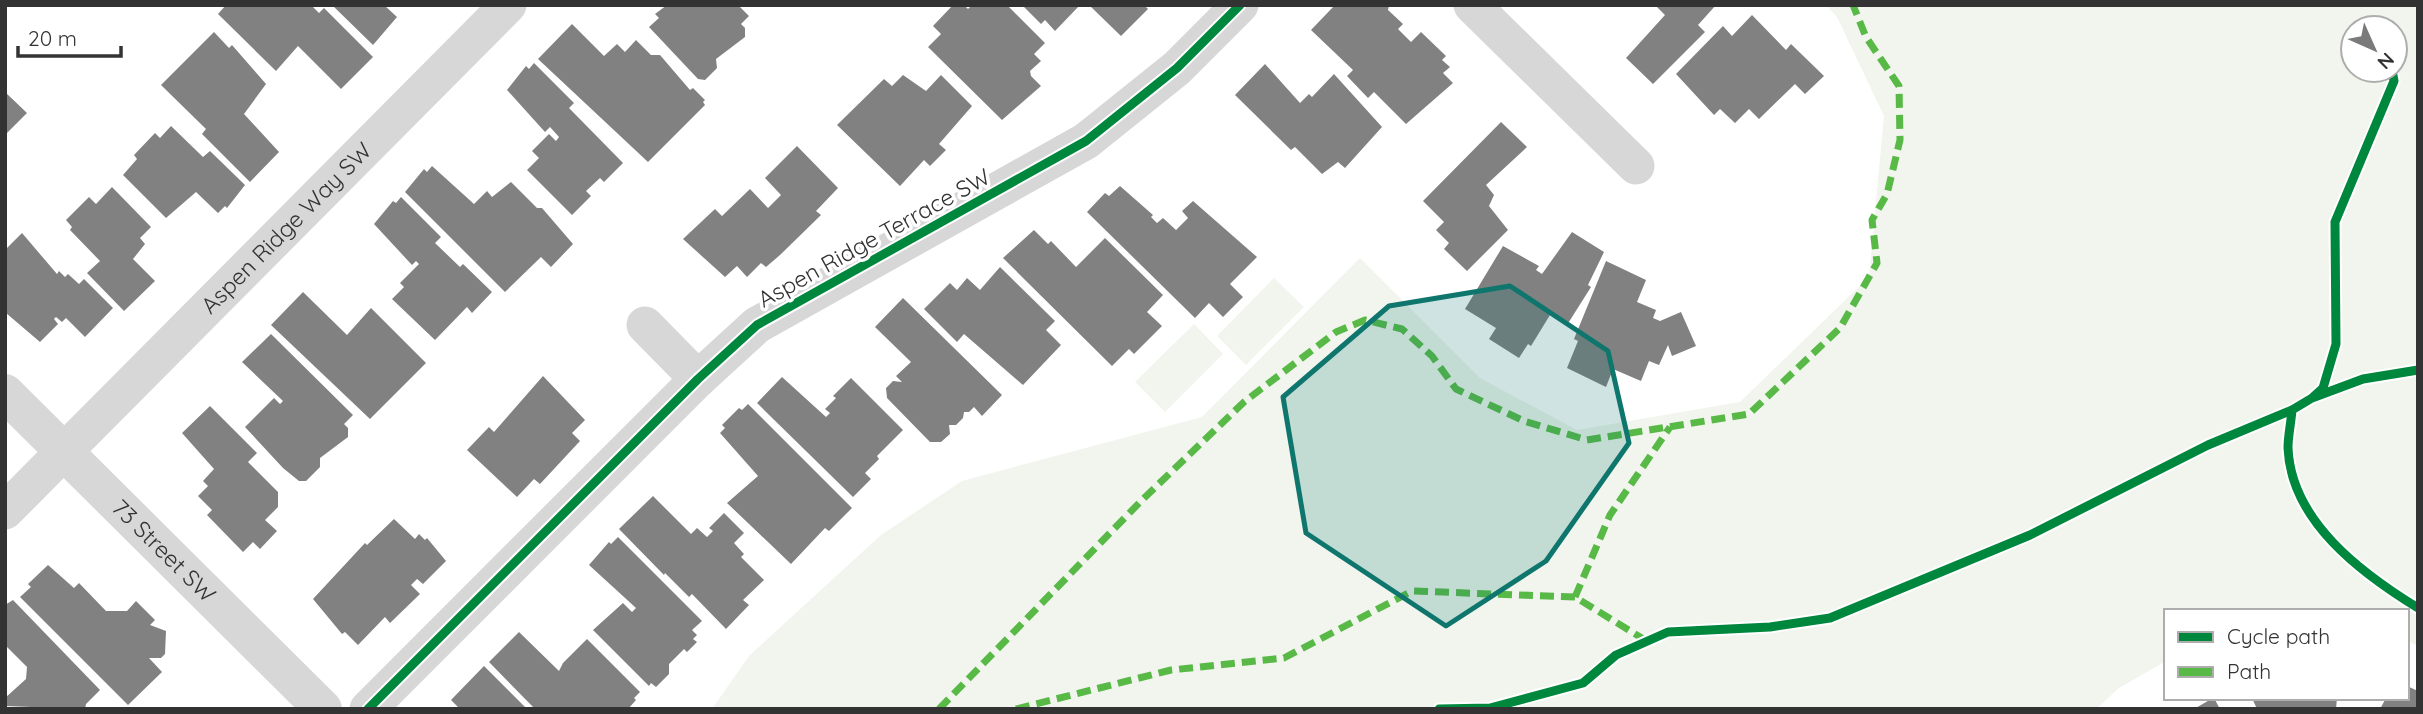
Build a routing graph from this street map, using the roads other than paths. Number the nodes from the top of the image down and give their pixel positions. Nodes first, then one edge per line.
1 (508, 5) edge
2 (1240, 5) edge
3 (1472, 5) edge
4 (1636, 166) dead end
5 (645, 325) dead end
6 (698, 379) junction
7 (5, 393) edge
8 (64, 451) junction
9 (5, 511) edge
10 (323, 709) edge
11 (368, 709) edge

1 - 8 street, Aspen Ridge Way SW
2 - 6 street, Aspen Ridge Terrace SW
3 - 4 street
5 - 6 street
6 - 11 street, Aspen Ridge Terrace SW
7 - 8 street, 73 Street SW
8 - 9 street, Aspen Ridge Way SW
8 - 10 street, 73 Street SW

